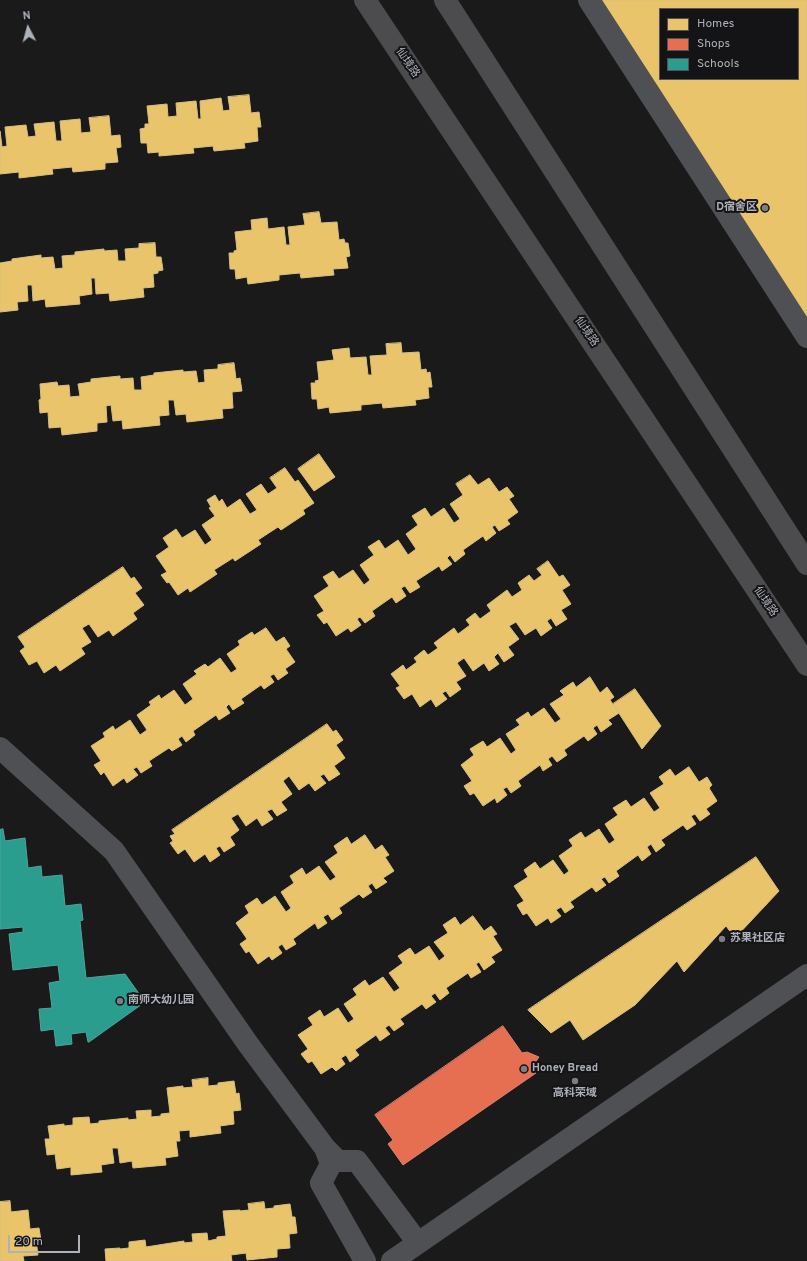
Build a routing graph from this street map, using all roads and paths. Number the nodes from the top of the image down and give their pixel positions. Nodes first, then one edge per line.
1 (365, 0) edge
2 (445, 0) edge
3 (589, 0) edge
4 (807, 337) edge
5 (807, 564) edge
6 (807, 665) edge
7 (0, 748) edge
8 (807, 975) edge
9 (325, 1148) junction
10 (418, 1243) junction
11 (365, 1261) edge
12 (392, 1261) edge

1 - 6 main road, 仙境路
2 - 5 main road
3 - 4 street
7 - 9 street
8 - 10 street
9 - 10 street
9 - 11 street
10 - 12 street

